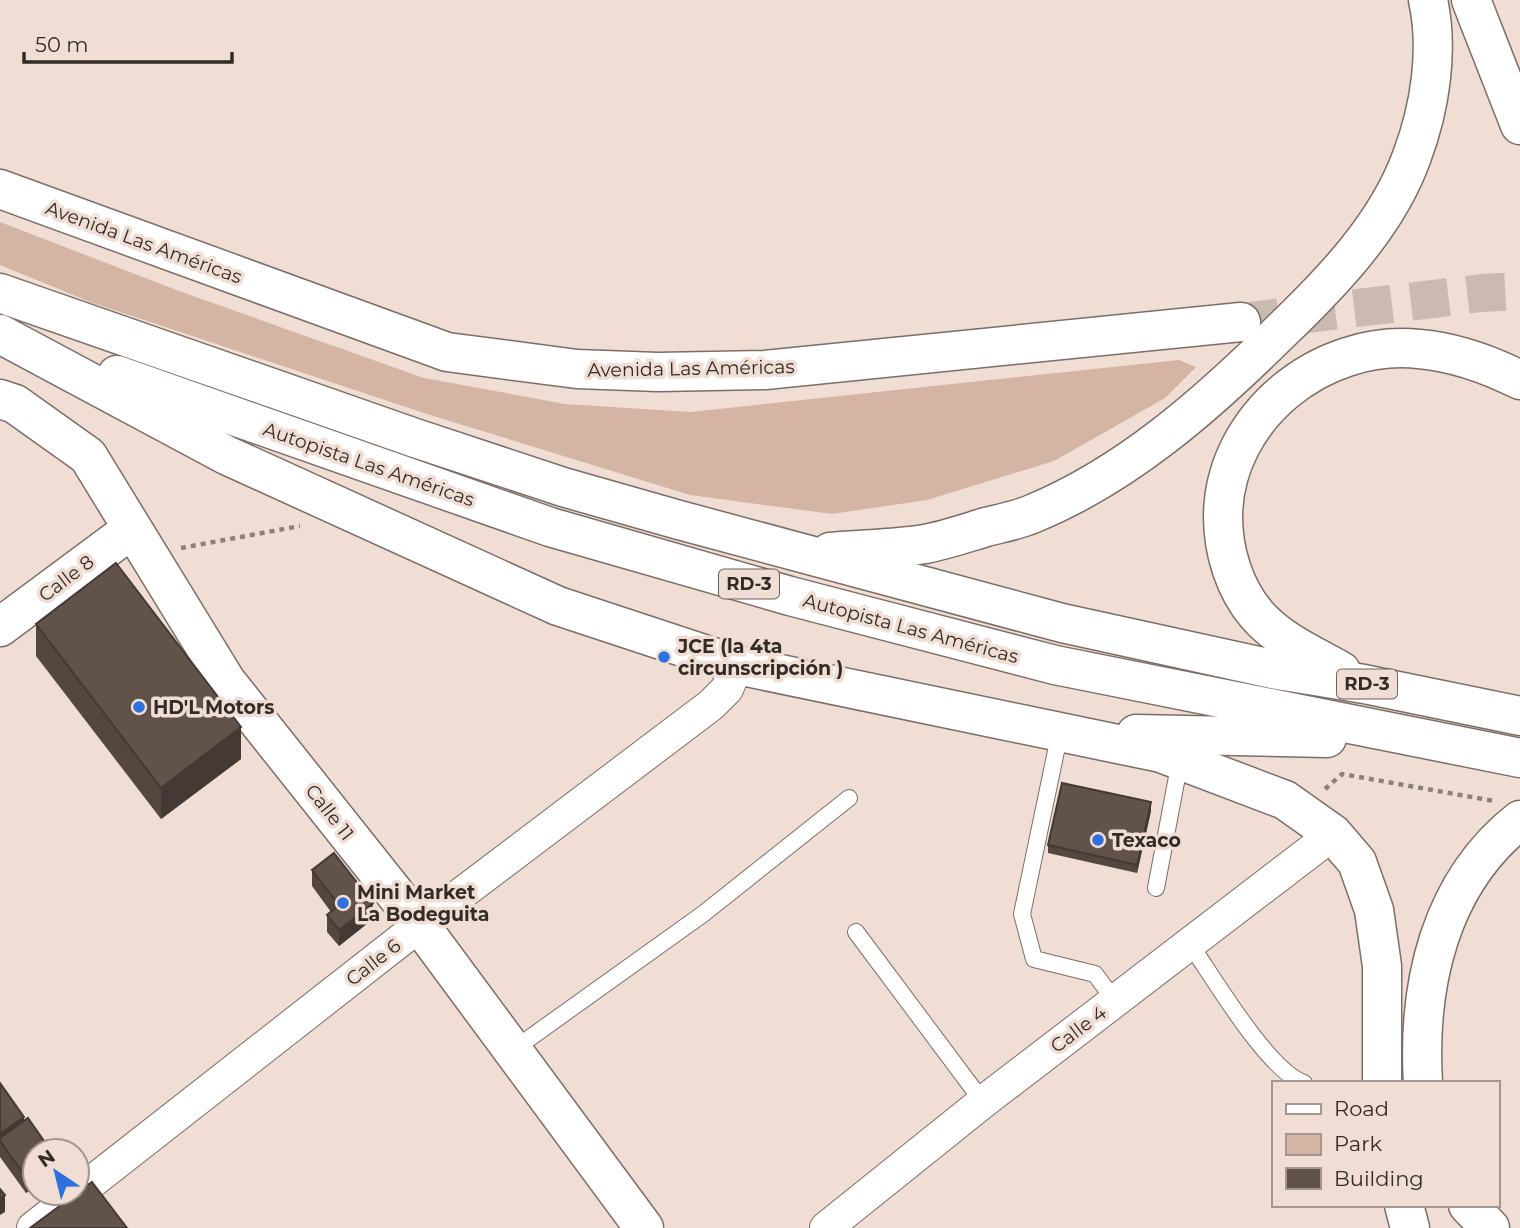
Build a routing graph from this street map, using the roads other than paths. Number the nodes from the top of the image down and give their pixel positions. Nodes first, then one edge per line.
1 (1428, 0) edge
2 (1471, 0) edge
3 (1520, 125) edge
4 (0, 189) edge
5 (0, 293) edge
6 (1241, 322) tunnel mouth
7 (0, 333) edge
8 (1520, 380) edge
9 (8, 401) edge
10 (132, 529) junction
11 (801, 554) junction
12 (0, 627) edge
13 (737, 665) junction
14 (1364, 684) junction
15 (1520, 716) edge
16 (1060, 732) junction
17 (1441, 743) junction
18 (1520, 758) edge
19 (1180, 761) junction
20 (849, 798) dead end
21 (1508, 810) edge
22 (1333, 834) junction
23 (1156, 888) dead end
24 (420, 925) junction
25 (856, 932) dead end
26 (1190, 944) junction
27 (1115, 1001) junction
28 (513, 1050) junction
29 (1301, 1081) edge
30 (1382, 1081) edge
31 (1423, 1081) edge
32 (983, 1102) junction
33 (1405, 1207) edge
34 (1470, 1207) edge
35 (33, 1228) edge
36 (644, 1228) edge
37 (825, 1228) edge
38 (1410, 1228) edge
39 (1490, 1228) edge

1 - 11 main road
2 - 3 main road
4 - 6 main road, Avenida Las Américas
5 - 11 main road, Autopista Las Américas / RD-3
7 - 13 main road
7 - 17 main road, Autopista Las Américas / RD-3
8 - 14 main road
9 - 10 main road, Calle 11
10 - 12 main road, Calle 8
10 - 24 main road, Calle 11
11 - 14 main road, Autopista Las Américas / RD-3
13 - 16 main road
13 - 24 street, Calle 6
14 - 15 main road, Autopista Las Américas / RD-3
16 - 17 main road
16 - 19 main road
16 - 27 lane
17 - 18 main road, Autopista Las Américas / RD-3
19 - 22 main road
19 - 23 lane
20 - 28 lane
21 - 31 main road
22 - 26 street, Calle 4
22 - 30 main road
24 - 28 main road, Calle 11
24 - 35 street, Calle 6
25 - 32 lane
26 - 27 street, Calle 4
26 - 29 lane
27 - 32 street, Calle 4
28 - 36 main road, Calle 11
32 - 37 street, Calle 4
33 - 38 main road
34 - 39 main road

